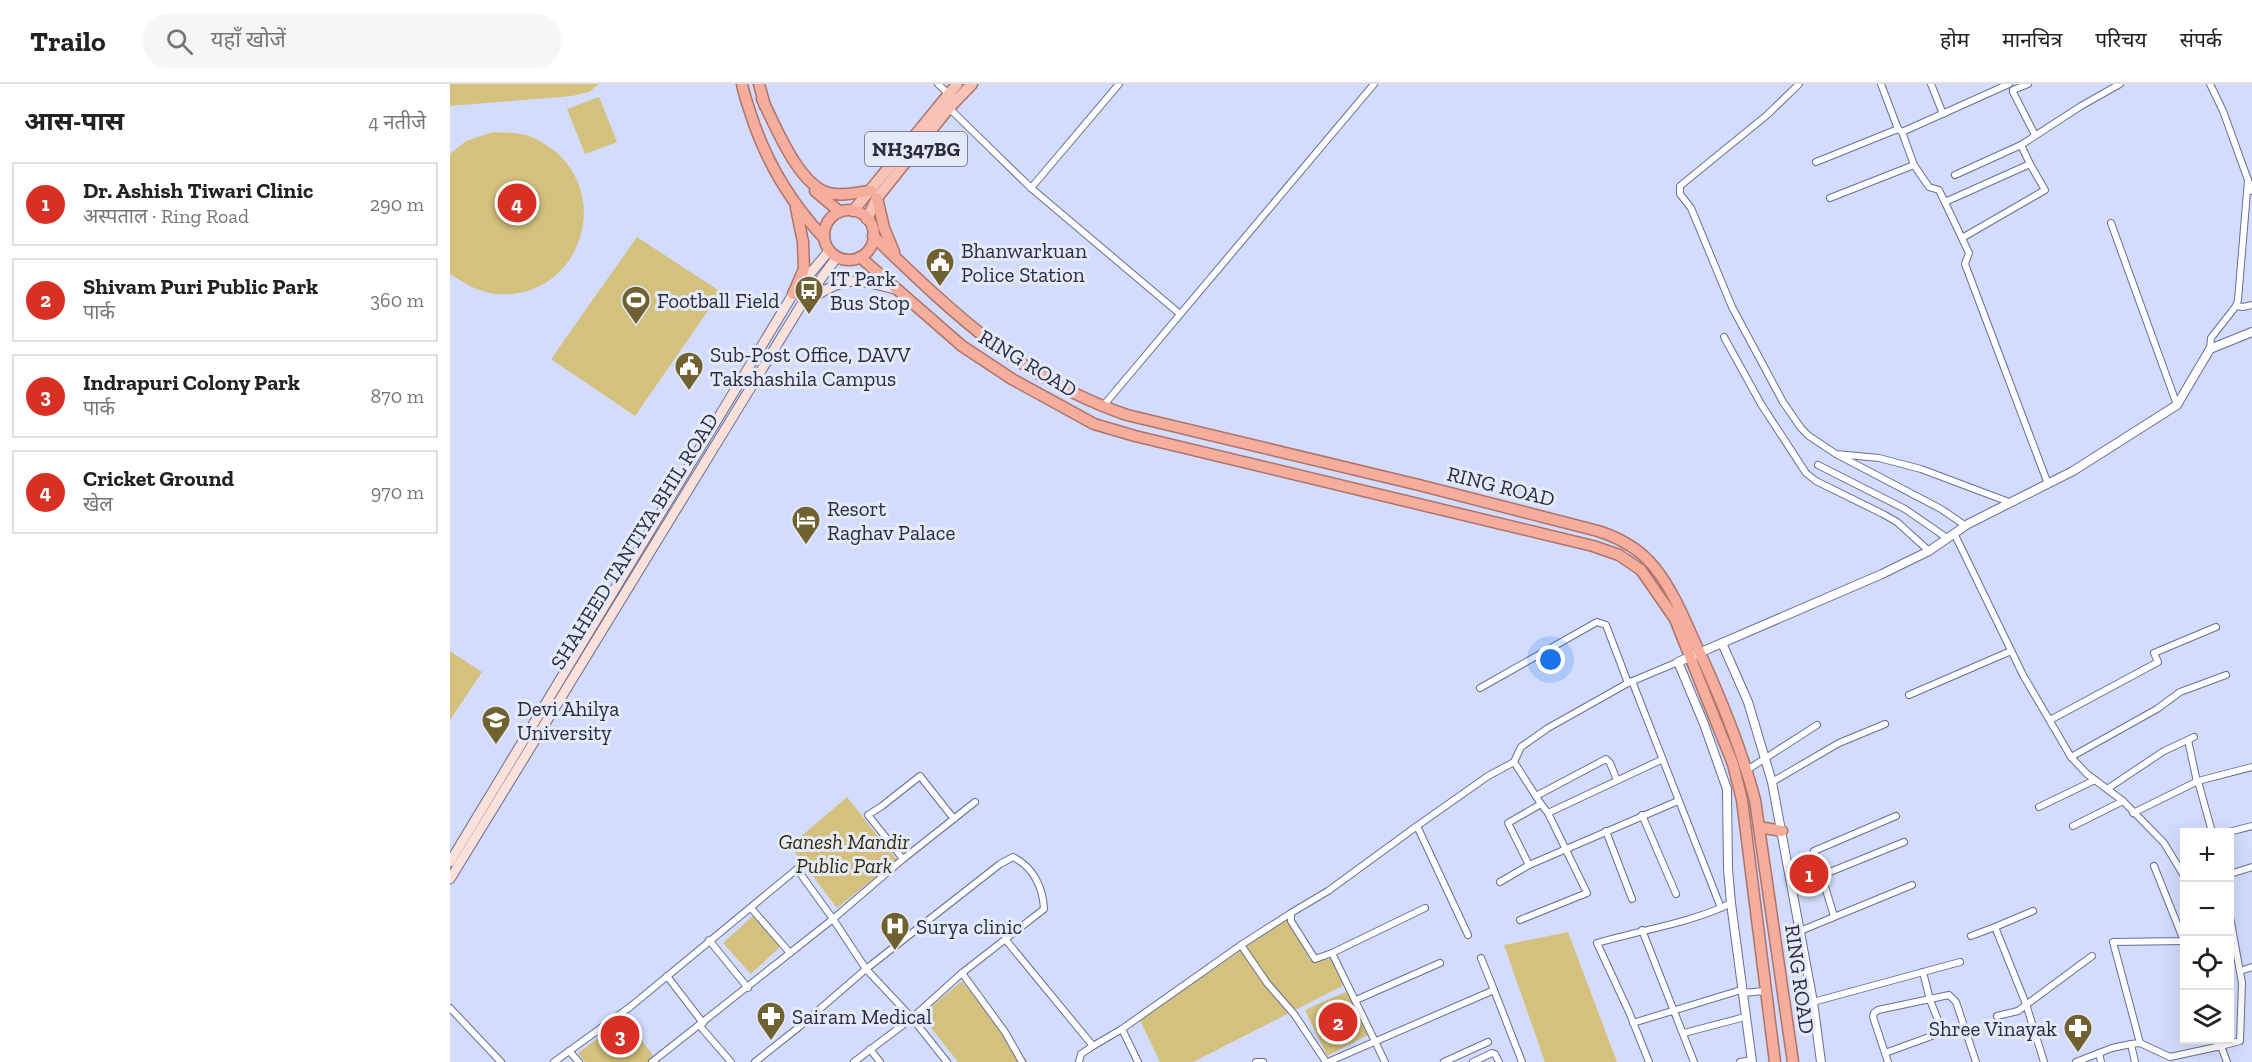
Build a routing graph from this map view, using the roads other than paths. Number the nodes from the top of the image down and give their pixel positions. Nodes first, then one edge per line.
1 (742, 84) edge
2 (759, 84) edge
3 (938, 84) edge
4 (957, 84) edge
5 (972, 84) edge
6 (1119, 84) edge
7 (1374, 84) edge
8 (1881, 84) edge
9 (1931, 84) edge
10 (2010, 84) edge
11 (2028, 84) edge
12 (2120, 84) edge
13 (2210, 84) edge
14 (1796, 85) edge
15 (2013, 92) junction
16 (949, 94) junction
17 (762, 99) junction
18 (949, 108) junction
19 (1943, 114) junction
20 (1900, 131) junction
21 (2035, 135) junction
22 (2021, 144) junction
23 (1816, 162) dead end
24 (2030, 164) junction
25 (1914, 165) junction
26 (1955, 175) dead end
27 (2248, 180) junction
28 (1031, 188) junction
29 (2252, 191) edge
30 (874, 194) junction
31 (1830, 198) dead end
32 (795, 202) junction
33 (1945, 202) junction
34 (853, 211) junction
35 (840, 212) junction
36 (867, 219) junction
37 (2111, 223) dead end
38 (873, 236) junction
39 (824, 238) junction
40 (1962, 238) junction
41 (833, 254) junction
42 (860, 257) junction
43 (899, 261) junction
44 (895, 289) junction
45 (793, 294) junction
46 (2252, 305) edge
47 (2236, 306) junction
48 (800, 307) junction
49 (1180, 314) junction
50 (2252, 332) edge
51 (1724, 337) dead end
52 (2210, 349) junction
53 (2177, 405) junction
54 (1102, 407) junction
55 (704, 442) junction
56 (714, 447) junction
57 (1836, 454) junction
58 (1818, 465) dead end
59 (2048, 484) junction
60 (2009, 502) junction
61 (1966, 526) junction
62 (1951, 535) junction
63 (1929, 551) junction
64 (2216, 627) dead end
65 (1722, 643) junction
66 (2011, 651) junction
67 (1695, 654) junction
68 (1678, 662) junction
69 (2226, 675) dead end
70 (1630, 682) junction
71 (1480, 688) dead end
72 (1909, 695) dead end
73 (2050, 720) junction
74 (1817, 724) dead end
75 (1885, 724) dead end
76 (2071, 757) junction
77 (1764, 758) junction
78 (1661, 760) junction
79 (1514, 762) junction
80 (2252, 767) edge
81 (1747, 770) junction
82 (1617, 780) junction
83 (2095, 780) junction
84 (2198, 781) junction
85 (1772, 782) junction
86 (2107, 789) junction
87 (1536, 796) junction
88 (1678, 801) junction
89 (2123, 801) junction
90 (975, 802) dead end
91 (1541, 804) junction
92 (2039, 807) dead end
93 (1548, 813) junction
94 (2133, 813) junction
95 (1642, 815) junction
96 (1896, 816) dead end
97 (954, 819) junction
98 (1417, 826) junction
99 (2073, 826) dead end
100 (2252, 826) edge
101 (1759, 827) junction
102 (2211, 828) edge
103 (1606, 831) junction
104 (1782, 831) junction
105 (2234, 831) edge
106 (1904, 842) dead end
107 (1566, 849) junction
108 (903, 859) junction
109 (450, 862) edge
110 (1529, 865) junction
111 (2154, 866) dead end
112 (2252, 867) edge
113 (2180, 869) edge
114 (2234, 872) edge
115 (1820, 876) junction
116 (450, 879) edge
117 (1500, 882) dead end
118 (1912, 885) dead end
119 (1676, 894) dead end
120 (1632, 899) dead end
121 (1731, 903) junction
122 (751, 908) junction
123 (1425, 908) dead end
124 (1721, 908) junction
125 (2033, 911) dead end
126 (1291, 913) junction
127 (1834, 916) junction
128 (833, 919) junction
129 (1520, 920) dead end
130 (1995, 927) junction
131 (1642, 930) junction
132 (1800, 931) junction
133 (1468, 935) dead end
134 (1971, 936) dead end
135 (1005, 939) junction
136 (709, 940) junction
137 (1241, 945) junction
138 (2234, 947) edge
139 (790, 953) junction
140 (1332, 953) junction
141 (2092, 957) dead end
142 (1480, 958) dead end
143 (1960, 962) dead end
144 (1440, 963) dead end
145 (2252, 968) edge
146 (866, 969) junction
147 (2240, 970) junction
148 (1923, 972) junction
149 (962, 973) junction
150 (667, 976) junction
151 (747, 988) junction
152 (1494, 990) junction
153 (1765, 991) junction
154 (1742, 992) junction
155 (1356, 1000) junction
156 (1930, 1000) junction
157 (1813, 1002) junction
158 (2026, 1004) junction
159 (450, 1008) edge
160 (1675, 1009) junction
161 (1997, 1016) dead end
162 (1745, 1017) junction
163 (912, 1018) junction
164 (1634, 1023) junction
165 (701, 1024) junction
166 (1122, 1029) junction
167 (1684, 1033) junction
168 (1376, 1042) junction
169 (1488, 1042) dead end
170 (2140, 1043) junction
171 (2131, 1044) junction
172 (1093, 1046) junction
173 (2221, 1046) junction
174 (870, 1049) junction
175 (569, 1051) junction
176 (1885, 1053) junction
177 (2098, 1053) junction
178 (1752, 1061) edge
179 (501, 1062) edge
180 (554, 1062) edge
181 (579, 1062) edge
182 (652, 1062) edge
183 (731, 1062) edge
184 (755, 1062) edge
185 (855, 1062) edge
186 (880, 1062) edge
187 (947, 1062) edge
188 (1022, 1062) edge
189 (1079, 1062) edge
190 (1138, 1062) edge
191 (1256, 1062) edge
192 (1263, 1062) edge
193 (1327, 1062) edge
194 (1385, 1062) edge
195 (1444, 1062) edge
196 (1473, 1062) edge
197 (1499, 1062) edge
198 (1522, 1062) edge
199 (1649, 1062) edge
200 (1694, 1062) edge
201 (1740, 1062) edge
202 (1776, 1062) edge
203 (1793, 1062) edge
204 (1821, 1062) edge
205 (1888, 1062) edge
206 (1976, 1062) edge
207 (2044, 1062) edge
208 (2076, 1062) edge
209 (2101, 1062) edge
210 (2135, 1062) edge
211 (2227, 1062) edge

1 - 32 highway
2 - 17 highway
3 - 16 street
4 - 16 main road, NH347BG
5 - 18 main road, NH347BG
6 - 28 street
7 - 49 street
8 - 20 street
9 - 19 street
10 - 15 street
10 - 19 street
11 - 15 street
12 - 21 street
13 - 27 street
14 - 57 street
15 - 21 street
16 - 30 main road, NH347BG
17 - 30 highway
17 - 35 highway
18 - 28 street
18 - 30 main road, NH347BG
19 - 20 street
20 - 23 street
20 - 25 street
21 - 22 street
22 - 24 street
22 - 26 street
24 - 33 street
24 - 40 street
25 - 31 street
25 - 33 street
27 - 29 street
27 - 47 street
28 - 49 street
30 - 34 main road, NH347BG
30 - 36 main road, NH347BG
30 - 43 highway
32 - 39 highway
32 - 45 highway
33 - 40 street
34 - 35 highway
34 - 36 highway
35 - 39 highway
36 - 38 highway
37 - 53 street
38 - 42 highway
38 - 43 highway, RING ROAD
39 - 41 highway
40 - 59 street
41 - 42 highway
41 - 45 main road
41 - 48 main road, SHAHEED TANTIYA BHIL ROAD
42 - 44 highway, RING ROAD
43 - 54 highway, RING ROAD
44 - 48 main road
44 - 67 highway, RING ROAD
45 - 55 main road
46 - 47 street
47 - 52 street
48 - 56 main road, SHAHEED TANTIYA BHIL ROAD
49 - 54 street
50 - 52 street
51 - 63 street
52 - 53 street
53 - 59 street
54 - 67 highway, RING ROAD
55 - 56 main road
55 - 109 main road
56 - 116 main road, SHAHEED TANTIYA BHIL ROAD
57 - 60 street
57 - 61 street
58 - 62 street
59 - 60 street
60 - 61 street
61 - 62 street
62 - 63 street
62 - 66 street
63 - 65 street
64 - 73 street
65 - 67 street
65 - 77 street
66 - 72 street
66 - 73 street
67 - 68 street
67 - 81 highway, RING ROAD
67 - 153 highway, RING ROAD
68 - 70 street
68 - 121 street
69 - 76 street
70 - 71 street
70 - 78 street
70 - 79 street
73 - 76 street
74 - 77 street
75 - 85 street
76 - 83 street
77 - 81 street
77 - 85 street
78 - 82 street
78 - 88 street
79 - 87 street
79 - 98 street
80 - 84 street
81 - 101 highway, RING ROAD
82 - 87 street
82 - 93 street
83 - 86 street
83 - 92 street
84 - 86 street
84 - 94 street
84 - 102 street
85 - 104 street
86 - 89 street
87 - 91 street
88 - 95 street
88 - 124 street
89 - 94 street
89 - 99 street
90 - 97 street
91 - 93 street
91 - 110 street
93 - 107 street
94 - 113 street
95 - 103 street
95 - 119 street
96 - 115 street
97 - 108 street
97 - 108 street
98 - 126 street
98 - 133 street
100 - 105 street
101 - 104 highway
101 - 203 highway, RING ROAD
103 - 107 street
103 - 120 street
104 - 132 street
106 - 115 street
107 - 110 street
107 - 129 street
108 - 128 street
110 - 117 street
111 - 170 street
112 - 114 street
115 - 127 street
118 - 127 street
121 - 124 street
121 - 154 street
122 - 128 street
122 - 136 street
122 - 139 street
123 - 140 street
124 - 131 street
125 - 130 street
126 - 137 street
126 - 140 street
127 - 132 street
128 - 139 street
128 - 146 street
130 - 134 street
130 - 158 street
131 - 160 street
131 - 164 street
132 - 157 street
135 - 146 street
135 - 149 street
135 - 172 street
136 - 150 street
136 - 151 street
137 - 166 street
137 - 193 street
138 - 147 street
139 - 151 street
140 - 155 street
141 - 158 street
142 - 152 street
143 - 148 street
144 - 155 street
145 - 147 street
146 - 163 street
146 - 184 street
147 - 173 street
148 - 156 street
148 - 157 street
149 - 163 street
149 - 188 street
150 - 165 street
150 - 175 street
151 - 165 street
152 - 168 street
152 - 198 street
153 - 154 street
153 - 202 highway, RING ROAD
154 - 160 street
154 - 162 street
155 - 168 street
156 - 176 street
156 - 176 street
156 - 206 street
157 - 204 street
158 - 161 street
158 - 207 street
159 - 179 street
160 - 164 street
160 - 167 street
162 - 167 street
162 - 178 street
163 - 174 street
163 - 187 street
164 - 199 street
165 - 182 street
165 - 183 street
166 - 172 street
166 - 190 street
167 - 200 street
168 - 193 street
168 - 194 street
169 - 195 street
170 - 171 street
170 - 173 street
171 - 177 street
171 - 210 street
172 - 189 street
173 - 211 street
174 - 185 street
174 - 186 street
175 - 180 street
175 - 181 street
176 - 205 street
177 - 208 street
177 - 209 street
178 - 201 street
191 - 192 street
196 - 197 street

